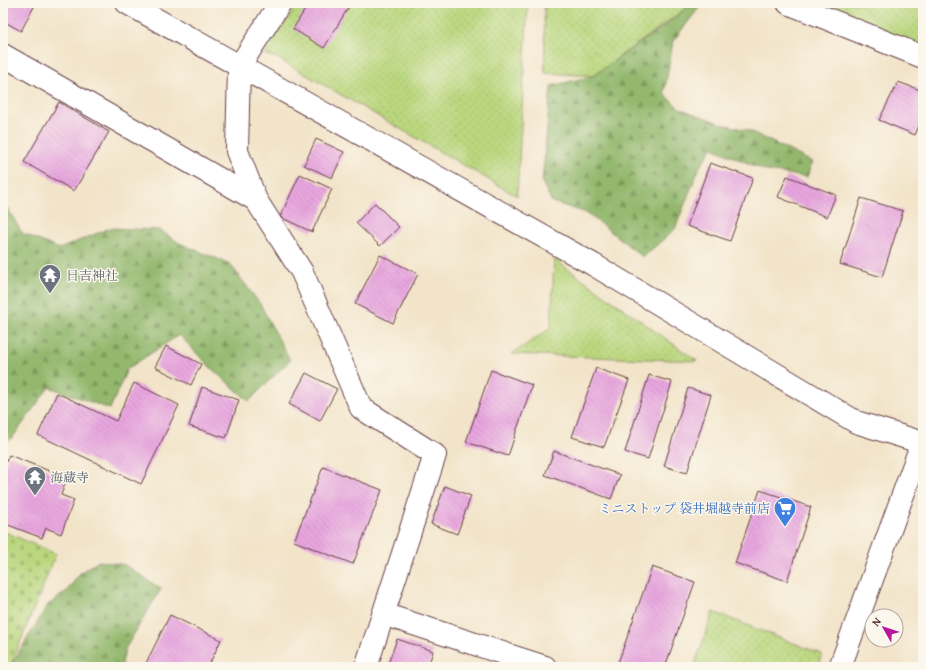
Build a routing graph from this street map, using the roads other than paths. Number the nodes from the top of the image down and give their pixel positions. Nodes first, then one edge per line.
1 (127, 3) edge
2 (280, 3) edge
3 (788, 3) edge
4 (3, 55) edge
5 (923, 57) edge
6 (239, 66) junction
7 (256, 200) junction
8 (923, 442) edge
9 (383, 614) junction
10 (366, 667) edge
11 (545, 667) edge
12 (840, 667) edge

1 - 6 street
2 - 6 street
3 - 5 street
4 - 7 street
6 - 7 street
6 - 8 street
7 - 9 street
8 - 12 street
9 - 10 street
9 - 11 street

